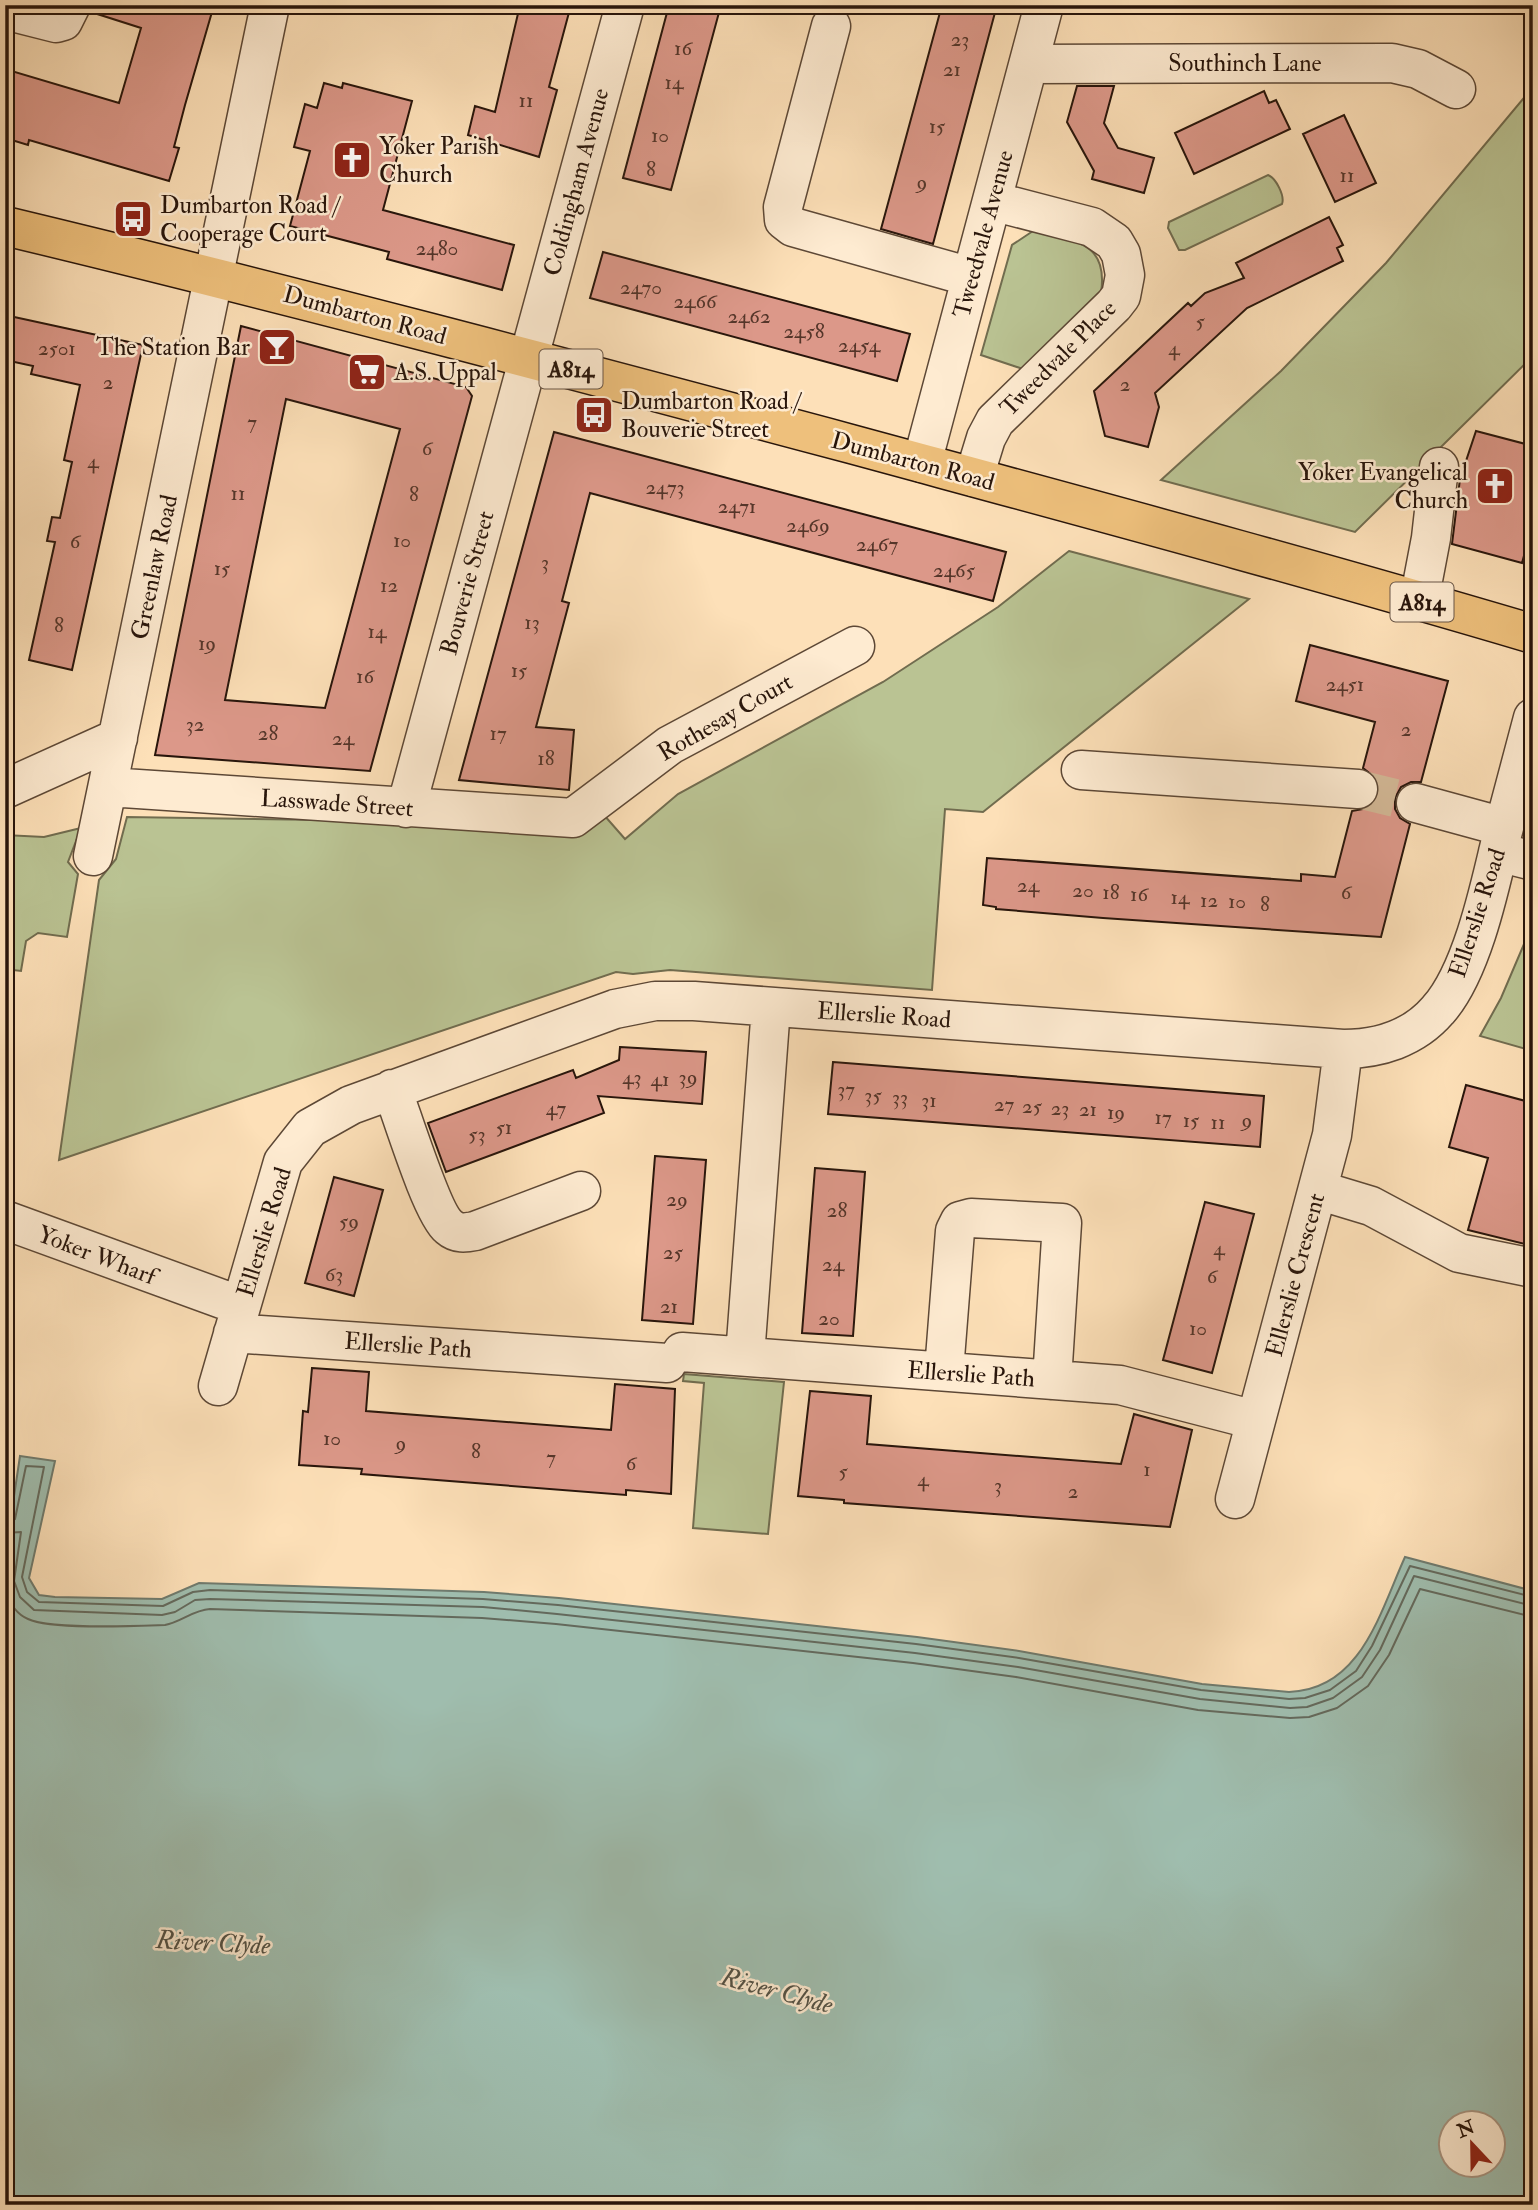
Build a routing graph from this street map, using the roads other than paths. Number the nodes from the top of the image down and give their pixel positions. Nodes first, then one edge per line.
1 (71, 5) edge
2 (270, 5) edge
3 (625, 5) edge
4 (1044, 5) edge
5 (5, 10) edge
6 (831, 26) dead end
7 (1029, 64) junction
8 (1456, 89) dead end
9 (992, 201) junction
10 (5, 226) edge
11 (215, 277) junction
12 (971, 278) junction
13 (528, 358) junction
14 (922, 463) junction
15 (1439, 467) dead end
16 (974, 477) junction
17 (1419, 601) junction
18 (1533, 634) edge
19 (855, 646) dead end
20 (1533, 718) edge
21 (118, 738) junction
22 (1082, 770) dead end
23 (108, 787) junction
24 (5, 789) edge
25 (1358, 789) tunnel mouth
26 (1416, 803) tunnel mouth
27 (406, 808) junction
28 (566, 819) joint
29 (1512, 847) edge
30 (93, 856) dead end
31 (771, 1007) junction
32 (1343, 1049) junction
33 (392, 1089) junction
34 (1318, 1190) junction
35 (581, 1191) dead end
36 (5, 1220) edge
37 (1533, 1268) edge
38 (237, 1319) junction
39 (745, 1356) junction
40 (944, 1371) junction
41 (1052, 1380) junction
42 (218, 1386) dead end
43 (1255, 1420) junction
44 (1235, 1499) dead end

1 - 5 street
2 - 11 street, Greenlaw Road
3 - 13 street, Coldingham Avenue
4 - 7 street, Tweedvale Avenue
6 - 12 street
7 - 8 street, Southinch Lane
7 - 9 street, Tweedvale Avenue
9 - 12 street, Tweedvale Avenue
9 - 16 street, Tweedvale Place
10 - 11 main road, Dumbarton Road / A814
11 - 13 main road, Dumbarton Road / A814
11 - 21 street, Greenlaw Road
12 - 14 street, Tweedvale Avenue
13 - 14 main road, Dumbarton Road / A814
13 - 27 street, Bouverie Street
14 - 16 main road, Dumbarton Road / A814
15 - 17 street
16 - 17 main road, Dumbarton Road / A814
17 - 18 main road, Dumbarton Road / A814
19 - 28 street, Rothesay Court
20 - 29 street, Ellerslie Road
21 - 23 street, Greenlaw Road
21 - 24 street
22 - 25 street
23 - 27 street, Lasswade Street
23 - 30 street, Greenlaw Road
26 - 29 street
27 - 28 street, Lasswade Street
29 - 32 street, Ellerslie Road
31 - 32 street, Ellerslie Road
31 - 33 street, Ellerslie Road
31 - 39 street
32 - 34 street, Ellerslie Crescent
33 - 35 street
33 - 38 street, Ellerslie Road
34 - 37 street
34 - 43 street, Ellerslie Crescent
36 - 38 street, Yoker Wharf
38 - 39 street, Ellerslie Path
38 - 42 street, Ellerslie Road
39 - 40 street, Ellerslie Path
40 - 41 street, Ellerslie Path
40 - 41 street
41 - 43 street, Ellerslie Path
43 - 44 street, Ellerslie Crescent

